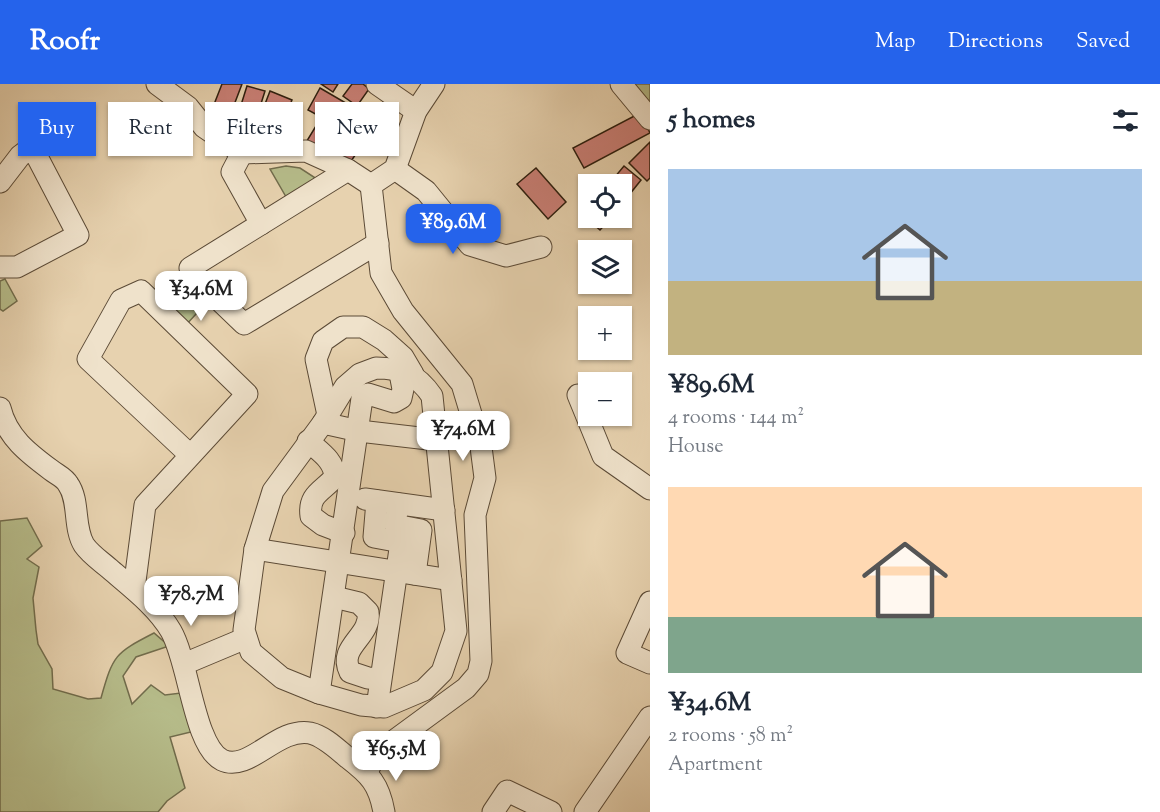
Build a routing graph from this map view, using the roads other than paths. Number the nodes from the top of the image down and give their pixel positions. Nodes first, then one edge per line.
1 (157, 84) edge
2 (377, 84) edge
3 (434, 84) edge
4 (621, 84) edge
5 (416, 111) junction
6 (650, 119) edge
7 (205, 128) edge
8 (303, 151) edge
9 (240, 156) edge
10 (395, 169) junction
11 (348, 170) junction
12 (0, 182) edge
13 (372, 185) junction
14 (261, 224) junction
15 (378, 243) junction
16 (541, 247) dead end
17 (0, 267) edge
18 (406, 371) junction
19 (0, 408) edge
20 (325, 419) junction
21 (591, 426) edge
22 (359, 431) junction
23 (437, 440) junction
24 (308, 441) junction
25 (190, 455) junction
26 (650, 489) edge
27 (349, 497) junction
28 (377, 501) junction
29 (398, 504) junction
30 (444, 510) junction
31 (344, 533) junction
32 (255, 549) junction
33 (339, 562) junction
34 (406, 572) junction
35 (451, 580) junction
36 (134, 589) junction
37 (334, 597) junction
38 (650, 602) edge
39 (246, 638) junction
40 (650, 663) edge
41 (184, 664) junction
42 (380, 679) junction
43 (319, 693) junction
44 (376, 707) junction
45 (650, 717) edge
46 (366, 772) junction
47 (384, 812) edge
48 (493, 812) edge
49 (551, 812) edge
50 (585, 812) edge

1 - 7 street
2 - 5 street
3 - 5 street
4 - 6 street
5 - 10 street
8 - 11 street
9 - 14 street
10 - 13 street
10 - 16 street
11 - 13 street
11 - 14 street
12 - 17 street
13 - 15 street
14 - 15 street
15 - 46 street
18 - 20 street
18 - 20 street
18 - 22 street
18 - 23 street
19 - 36 street
20 - 22 street
20 - 24 street
21 - 26 street
22 - 23 street
22 - 27 street
23 - 30 street
24 - 31 street
24 - 32 street
25 - 25 street
25 - 36 street
27 - 28 street
27 - 31 street
28 - 29 street
28 - 34 street
29 - 30 street
29 - 34 street
30 - 35 street
31 - 33 street
32 - 33 street
32 - 39 street
33 - 34 street
33 - 37 street
34 - 35 street
34 - 42 street
35 - 44 street
36 - 41 street
37 - 42 street
37 - 43 street
38 - 40 street
39 - 41 street
39 - 43 street
41 - 46 street
42 - 44 street
43 - 44 street
45 - 50 street
46 - 47 street
48 - 49 street

